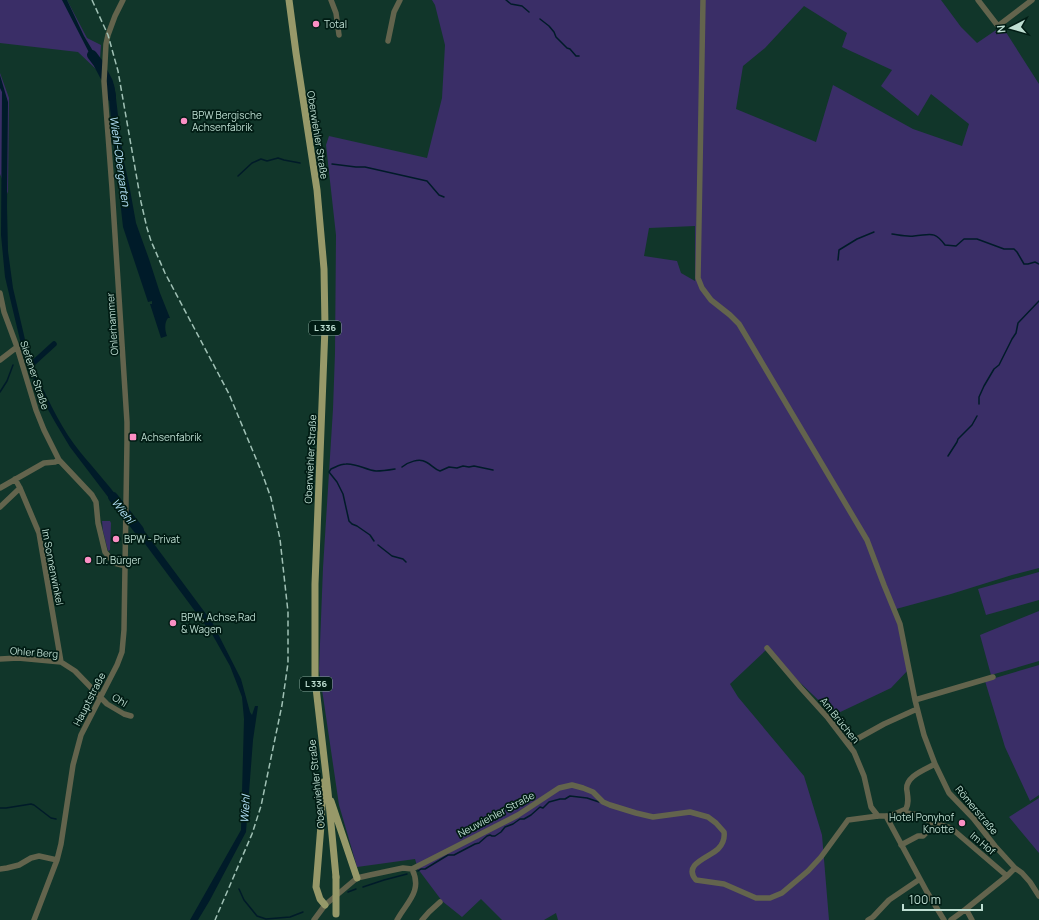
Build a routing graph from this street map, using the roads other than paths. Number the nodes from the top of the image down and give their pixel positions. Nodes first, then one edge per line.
1 (122, 0) edge
2 (289, 0) edge
3 (331, 0) edge
4 (400, 0) edge
5 (703, 0) edge
6 (978, 0) edge
7 (1032, 0) edge
8 (339, 35) dead end
9 (388, 41) dead end
10 (0, 293) edge
11 (17, 347) junction
12 (0, 360) edge
13 (59, 460) junction
14 (15, 479) junction
15 (0, 488) edge
16 (20, 488) junction
17 (0, 506) edge
18 (125, 565) junction
19 (767, 648) dead end
20 (0, 658) edge
21 (61, 662) junction
22 (993, 678) dead end
23 (100, 697) junction
24 (915, 700) junction
25 (917, 709) junction
26 (131, 716) dead end
27 (848, 744) junction
28 (322, 748) junction
29 (935, 764) junction
30 (328, 792) junction
31 (900, 812) junction
32 (878, 816) junction
33 (886, 816) junction
34 (933, 823) junction
35 (901, 845) junction
36 (57, 860) junction
37 (1015, 868) junction
38 (0, 869) edge
39 (412, 869) junction
40 (1007, 876) junction
41 (357, 878) junction
42 (920, 879) junction
43 (1039, 896) edge
44 (440, 902) dead end
45 (325, 905) junction
46 (966, 909) junction
47 (336, 917) edge
48 (34, 920) edge
49 (314, 920) edge
50 (397, 920) edge
51 (422, 920) edge
52 (868, 920) edge
53 (944, 920) edge
54 (950, 920) edge
55 (972, 920) edge

1 - 18 street, Ohlerhammer
2 - 28 main road, Oberwiehler Straße / L 336
3 - 8 street
4 - 9 street
5 - 24 street, Römerstraße
6 - 7 street
10 - 11 street, Siefener Straße
11 - 12 street
11 - 13 street, Siefener Straße
13 - 14 street
13 - 18 street, Siefener Straße
14 - 15 street
14 - 16 street, Im Sonnenwinkel
16 - 17 street
16 - 21 street, Im Sonnenwinkel
18 - 23 street, Hauptstraße
19 - 27 street, Am Brüchen
20 - 21 street, Ohler Berg
21 - 23 street, Ohler Berg
22 - 24 street
23 - 26 street, Ohl
23 - 36 street, Hauptstraße
24 - 25 street, Römerstraße
25 - 27 street
25 - 29 street, Römerstraße
27 - 32 street, Am Brüchen
28 - 30 main road, Oberwiehler Straße / L 336
28 - 45 main road, L 336
29 - 31 street
29 - 37 street, Römerstraße
30 - 41 main road, L 336
30 - 47 main road, Oberwiehler Straße / L 336, bridge
31 - 33 street
31 - 34 street, Im Hof
32 - 33 street
32 - 39 street, Neuwiehler Straße
33 - 35 street
34 - 35 street
34 - 40 street, Im Hof
35 - 42 street
36 - 38 street
36 - 48 street, Hauptstraße
37 - 40 street
37 - 43 street, Römerstraße
39 - 41 street, Neuwiehler Straße
39 - 50 street
40 - 46 street
41 - 45 street, Neuwiehler Straße
42 - 52 street
42 - 53 street
44 - 51 street
45 - 49 street, Neuwiehler Straße
46 - 54 street
46 - 55 street

